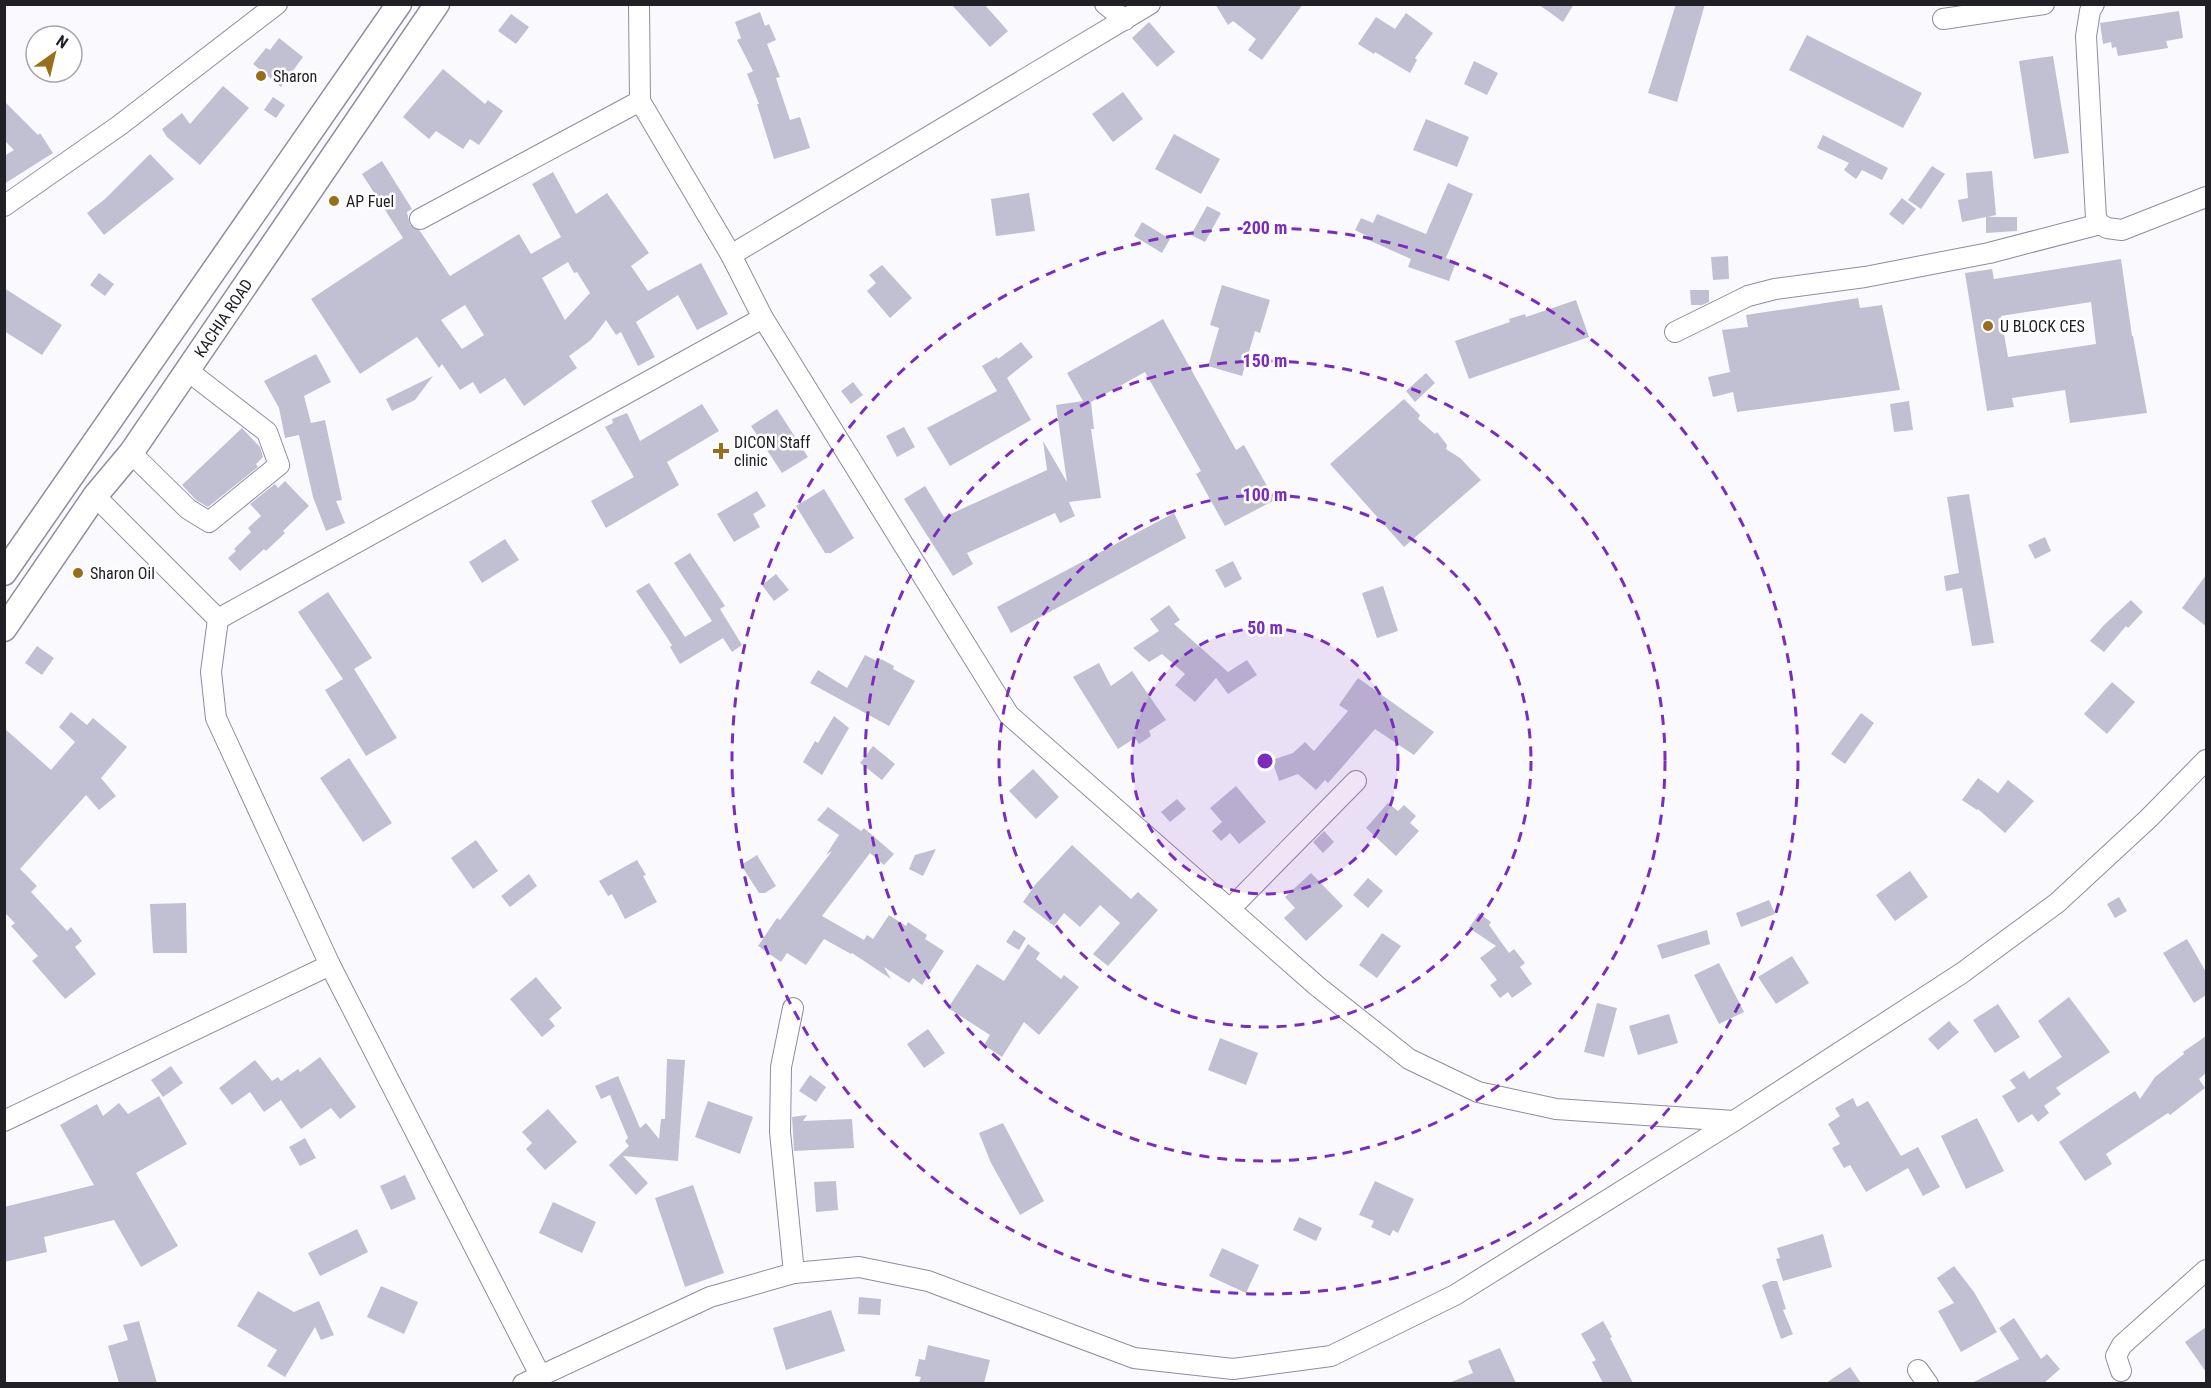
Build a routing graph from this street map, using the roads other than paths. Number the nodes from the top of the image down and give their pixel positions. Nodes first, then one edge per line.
1 (277, 4) edge
2 (437, 4) edge
3 (639, 4) edge
4 (1105, 4) edge
5 (1150, 4) edge
6 (2044, 4) edge
7 (2094, 4) edge
8 (396, 6) edge
9 (1943, 19) dead end
10 (1125, 20) junction
11 (640, 101) junction
12 (2206, 197) edge
13 (4, 206) edge
14 (420, 219) dead end
15 (2100, 224) junction
16 (731, 255) junction
17 (762, 318) junction
18 (1675, 332) dead end
19 (188, 371) junction
20 (131, 453) junction
21 (95, 496) junction
22 (4, 573) edge
23 (218, 619) junction
24 (4, 629) edge
25 (2206, 760) edge
26 (1356, 782) dead end
27 (1230, 909) junction
28 (330, 965) junction
29 (793, 1008) dead end
30 (4, 1121) edge
31 (1734, 1121) junction
32 (2206, 1270) edge
33 (794, 1273) junction
34 (2121, 1371) dead end
35 (531, 1379) edge

1 - 13 street
2 - 19 main road, KACHIA ROAD
3 - 11 street
4 - 10 street
5 - 10 street
6 - 9 street
7 - 15 street
8 - 22 main road, KACHIA ROAD
10 - 16 street
11 - 14 street
11 - 16 street
12 - 15 street
15 - 18 street
16 - 17 street
17 - 23 street
17 - 27 street
19 - 20 main road, KACHIA ROAD
19 - 20 street
20 - 21 main road, KACHIA ROAD
21 - 23 street
21 - 24 main road, KACHIA ROAD
23 - 28 street
25 - 31 street
26 - 27 street
27 - 31 street
28 - 30 street
28 - 35 street
29 - 33 street
31 - 33 street
32 - 34 street
33 - 35 street

